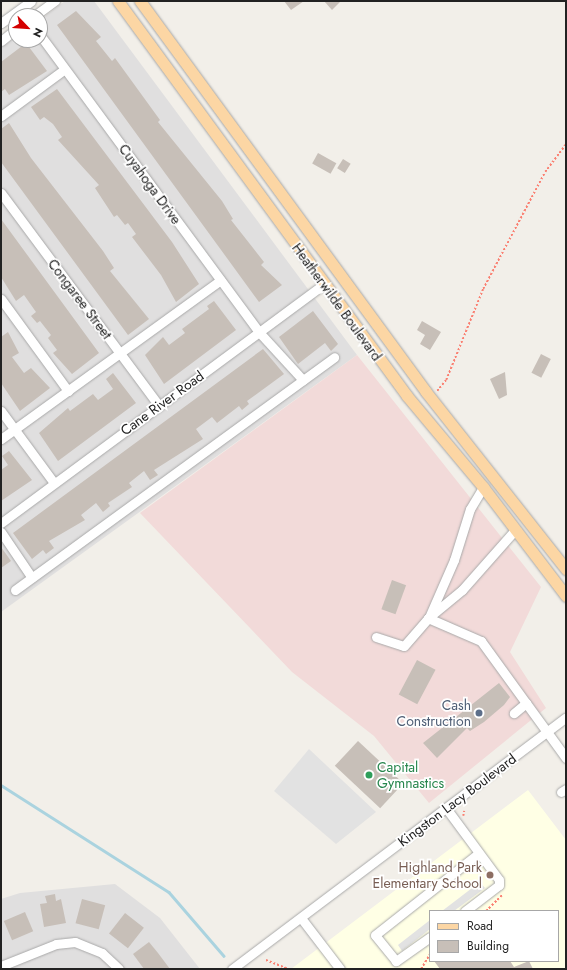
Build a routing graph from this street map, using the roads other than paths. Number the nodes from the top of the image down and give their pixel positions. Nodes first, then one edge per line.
1 (56, 1) edge
2 (118, 1) edge
3 (140, 1) edge
4 (46, 8) edge
5 (48, 46) edge
6 (65, 69) junction
7 (1, 116) edge
8 (1, 193) edge
9 (221, 280) junction
10 (324, 284) junction
11 (1, 299) edge
12 (259, 332) junction
13 (120, 353) junction
14 (334, 357) dead end
15 (303, 380) junction
16 (68, 391) junction
17 (159, 406) junction
18 (1, 411) edge
19 (14, 429) junction
20 (1, 439) edge
21 (496, 477) junction
22 (54, 483) junction
23 (483, 487) junction
24 (1, 523) edge
25 (515, 530) junction
26 (1, 532) edge
27 (566, 569) edge
28 (32, 578) junction
29 (16, 590) dead end
30 (566, 596) edge
31 (428, 618) junction
32 (376, 637) dead end
33 (526, 703) junction
34 (514, 713) dead end
35 (566, 717) edge
36 (546, 732) junction
37 (566, 758) edge
38 (446, 808) junction
39 (479, 853) junction
40 (466, 910) edge
41 (301, 918) junction
42 (429, 938) edge
43 (1, 966) edge
44 (119, 969) edge
45 (232, 969) edge
46 (340, 969) edge

1 - 4 street
2 - 10 main road, Heatherwilde Boulevard
3 - 21 main road, Heatherwilde Boulevard
5 - 6 street, Cuyahoga Drive
6 - 7 street
6 - 9 street, Cuyahoga Drive
8 - 13 street, Congaree Street
9 - 12 street, Cuyahoga Drive
9 - 13 street
10 - 12 street, Cane River Road
10 - 23 main road, Heatherwilde Boulevard
11 - 16 street
12 - 15 street, Cuyahoga Drive
12 - 17 street, Cane River Road
13 - 16 street
13 - 17 street, Congaree Street
14 - 15 street
15 - 28 street
16 - 19 street
17 - 22 street, Cane River Road
18 - 19 street
19 - 20 street
19 - 22 street
21 - 23 main road
21 - 27 main road, Heatherwilde Boulevard
22 - 24 street, Cane River Road
23 - 25 main road, Heatherwilde Boulevard
23 - 31 street
25 - 30 main road, Heatherwilde Boulevard
25 - 31 street
26 - 28 street
28 - 29 street
31 - 32 street
31 - 33 street
33 - 34 street
33 - 36 street
35 - 36 street, Kingston Lacy Boulevard
36 - 37 street
36 - 38 street, Kingston Lacy Boulevard
38 - 39 street
38 - 41 street, Kingston Lacy Boulevard
39 - 40 street
39 - 42 street
41 - 45 street, Kingston Lacy Boulevard
41 - 46 street
43 - 44 street

